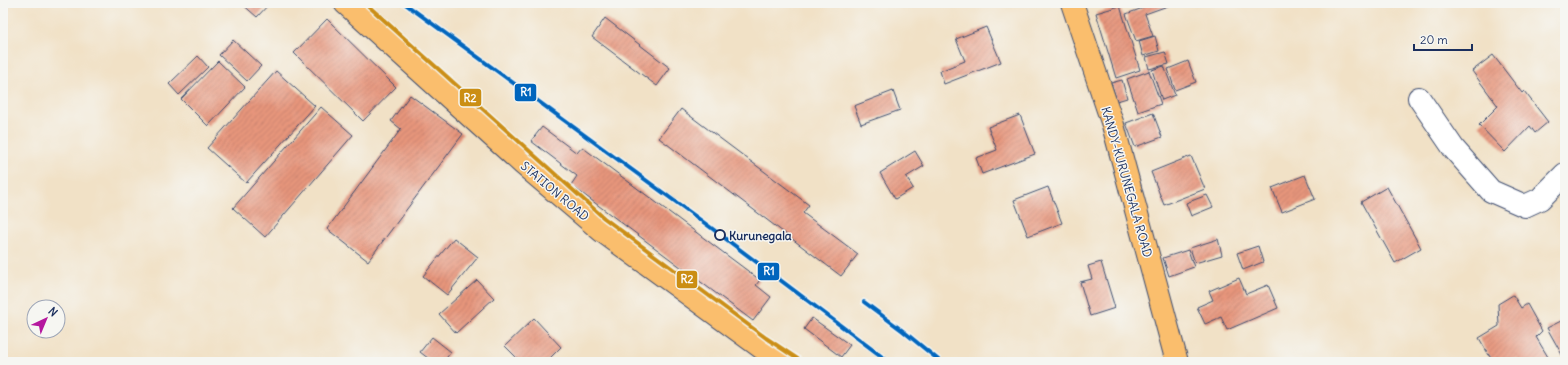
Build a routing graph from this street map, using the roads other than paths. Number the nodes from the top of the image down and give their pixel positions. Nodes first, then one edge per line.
1 (345, 3) edge
2 (1072, 3) edge
3 (1419, 98) dead end
4 (1565, 174) edge
5 (781, 362) edge
6 (1177, 362) edge

1 - 5 main road, STATION ROAD
2 - 6 main road, KANDY-KURUNEGALA ROAD
3 - 4 street

